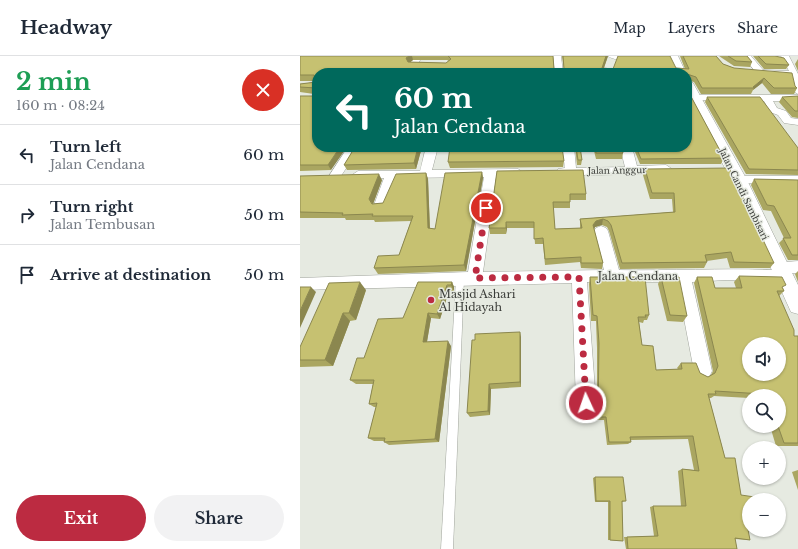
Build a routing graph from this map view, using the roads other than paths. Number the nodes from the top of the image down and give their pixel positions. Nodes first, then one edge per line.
1 (419, 56) edge
2 (557, 56) edge
3 (612, 56) edge
4 (747, 56) edge
5 (785, 56) edge
6 (645, 57) edge
7 (671, 57) edge
8 (414, 64) junction
9 (427, 64) edge
10 (609, 65) dead end
11 (411, 68) edge
12 (558, 68) edge
13 (678, 68) edge
14 (793, 74) junction
15 (798, 90) edge
16 (767, 98) junction
17 (798, 98) edge
18 (693, 101) edge
19 (798, 122) edge
20 (351, 152) edge
21 (431, 152) edge
22 (569, 152) edge
23 (627, 152) edge
24 (681, 169) edge
25 (632, 170) junction
26 (571, 171) junction
27 (532, 172) edge
28 (548, 172) edge
29 (730, 172) junction
30 (425, 173) junction
31 (496, 173) junction
32 (392, 174) junction
33 (321, 176) edge
34 (335, 176) junction
35 (798, 180) edge
36 (380, 205) edge
37 (601, 231) dead end
38 (798, 267) edge
39 (781, 271) junction
40 (613, 276) junction
41 (683, 276) junction
42 (579, 277) junction
43 (467, 278) junction
44 (300, 284) edge
45 (798, 306) edge
46 (703, 371) dead end
47 (586, 403) dead end
48 (447, 549) edge

1 - 8 street
2 - 12 street
3 - 6 street
3 - 10 street
4 - 14 street
5 - 14 street
7 - 13 street
8 - 9 street
8 - 11 street
14 - 15 street
16 - 17 street
16 - 18 street
16 - 19 street
18 - 29 street, Jalan Candi Sambisari
20 - 34 street
21 - 30 street
22 - 26 street
23 - 25 street
24 - 25 street, Jalan Anggur
25 - 26 street, Jalan Anggur
26 - 28 street, Jalan Anggur
27 - 31 street
29 - 35 street
29 - 39 street, Jalan Candi Sambisari
30 - 31 street
30 - 32 street
31 - 43 street
32 - 34 street
32 - 36 street
33 - 34 street
37 - 40 street
38 - 39 street, Jalan Cendana
39 - 41 street, Jalan Cendana
39 - 45 street, Jalan Candi Sambisari
40 - 41 street, Jalan Cendana
40 - 42 street, Jalan Cendana
41 - 46 street
42 - 43 street, Jalan Cendana
42 - 47 street
43 - 44 street, Jalan Cendana
43 - 48 lane

